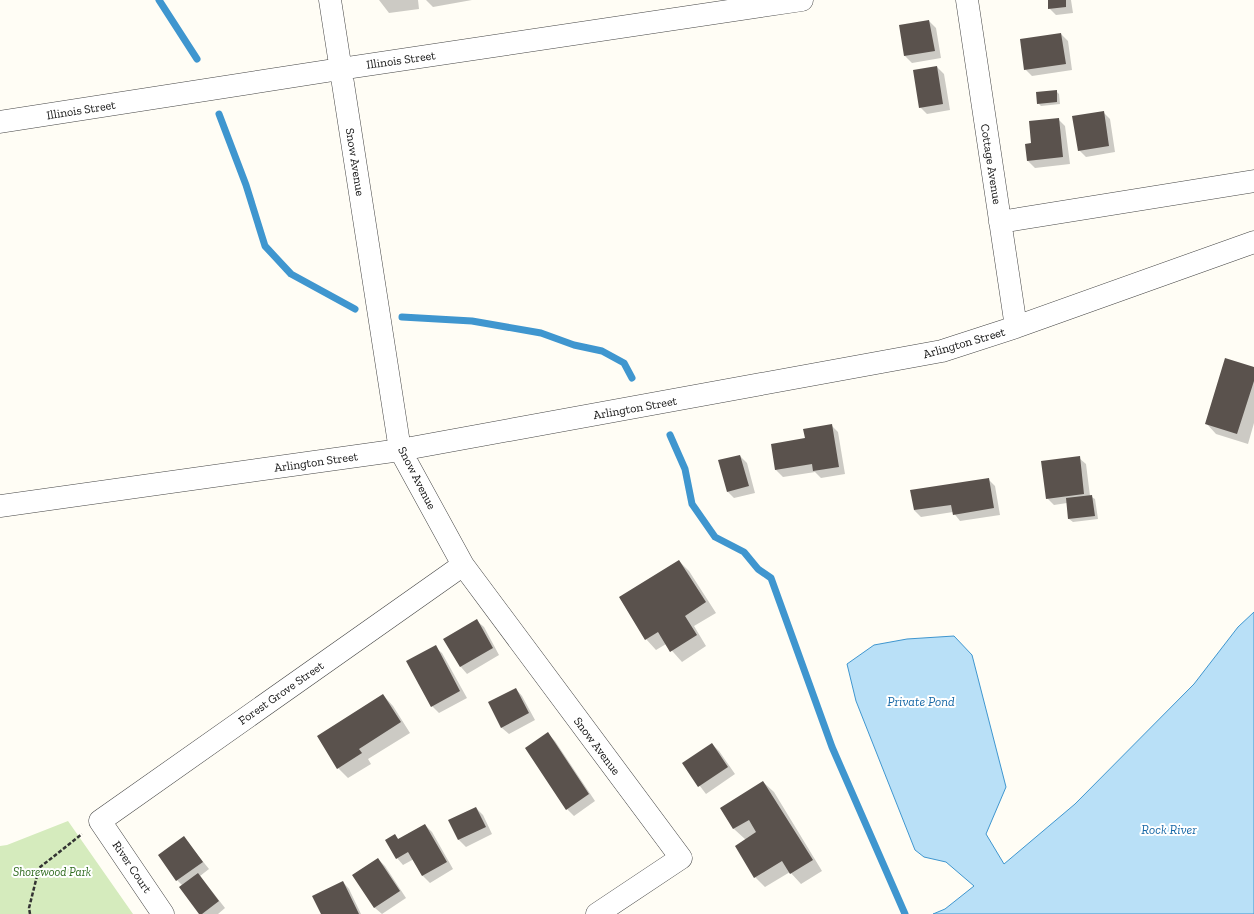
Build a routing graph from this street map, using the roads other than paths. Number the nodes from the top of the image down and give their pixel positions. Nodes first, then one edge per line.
1 (330, 0) edge
2 (802, 0) edge
3 (967, 0) edge
4 (340, 69) junction
5 (0, 122) edge
6 (1254, 181) edge
7 (1000, 222) junction
8 (1254, 242) edge
9 (1016, 327) junction
10 (400, 450) junction
11 (0, 506) edge
12 (463, 565) junction
13 (100, 820) joint
14 (163, 914) edge
15 (597, 914) edge

1 - 4 street, Snow Avenue
2 - 4 street, Illinois Street
3 - 7 street, Cottage Avenue
4 - 5 street, Illinois Street
4 - 10 street, Snow Avenue
6 - 7 street
7 - 9 street, Cottage Avenue
8 - 9 street, Arlington Street
9 - 10 street, Arlington Street
10 - 11 street, Arlington Street
10 - 12 street, Snow Avenue
12 - 13 street, Forest Grove Street
12 - 15 street, Snow Avenue
13 - 14 street, River Court

